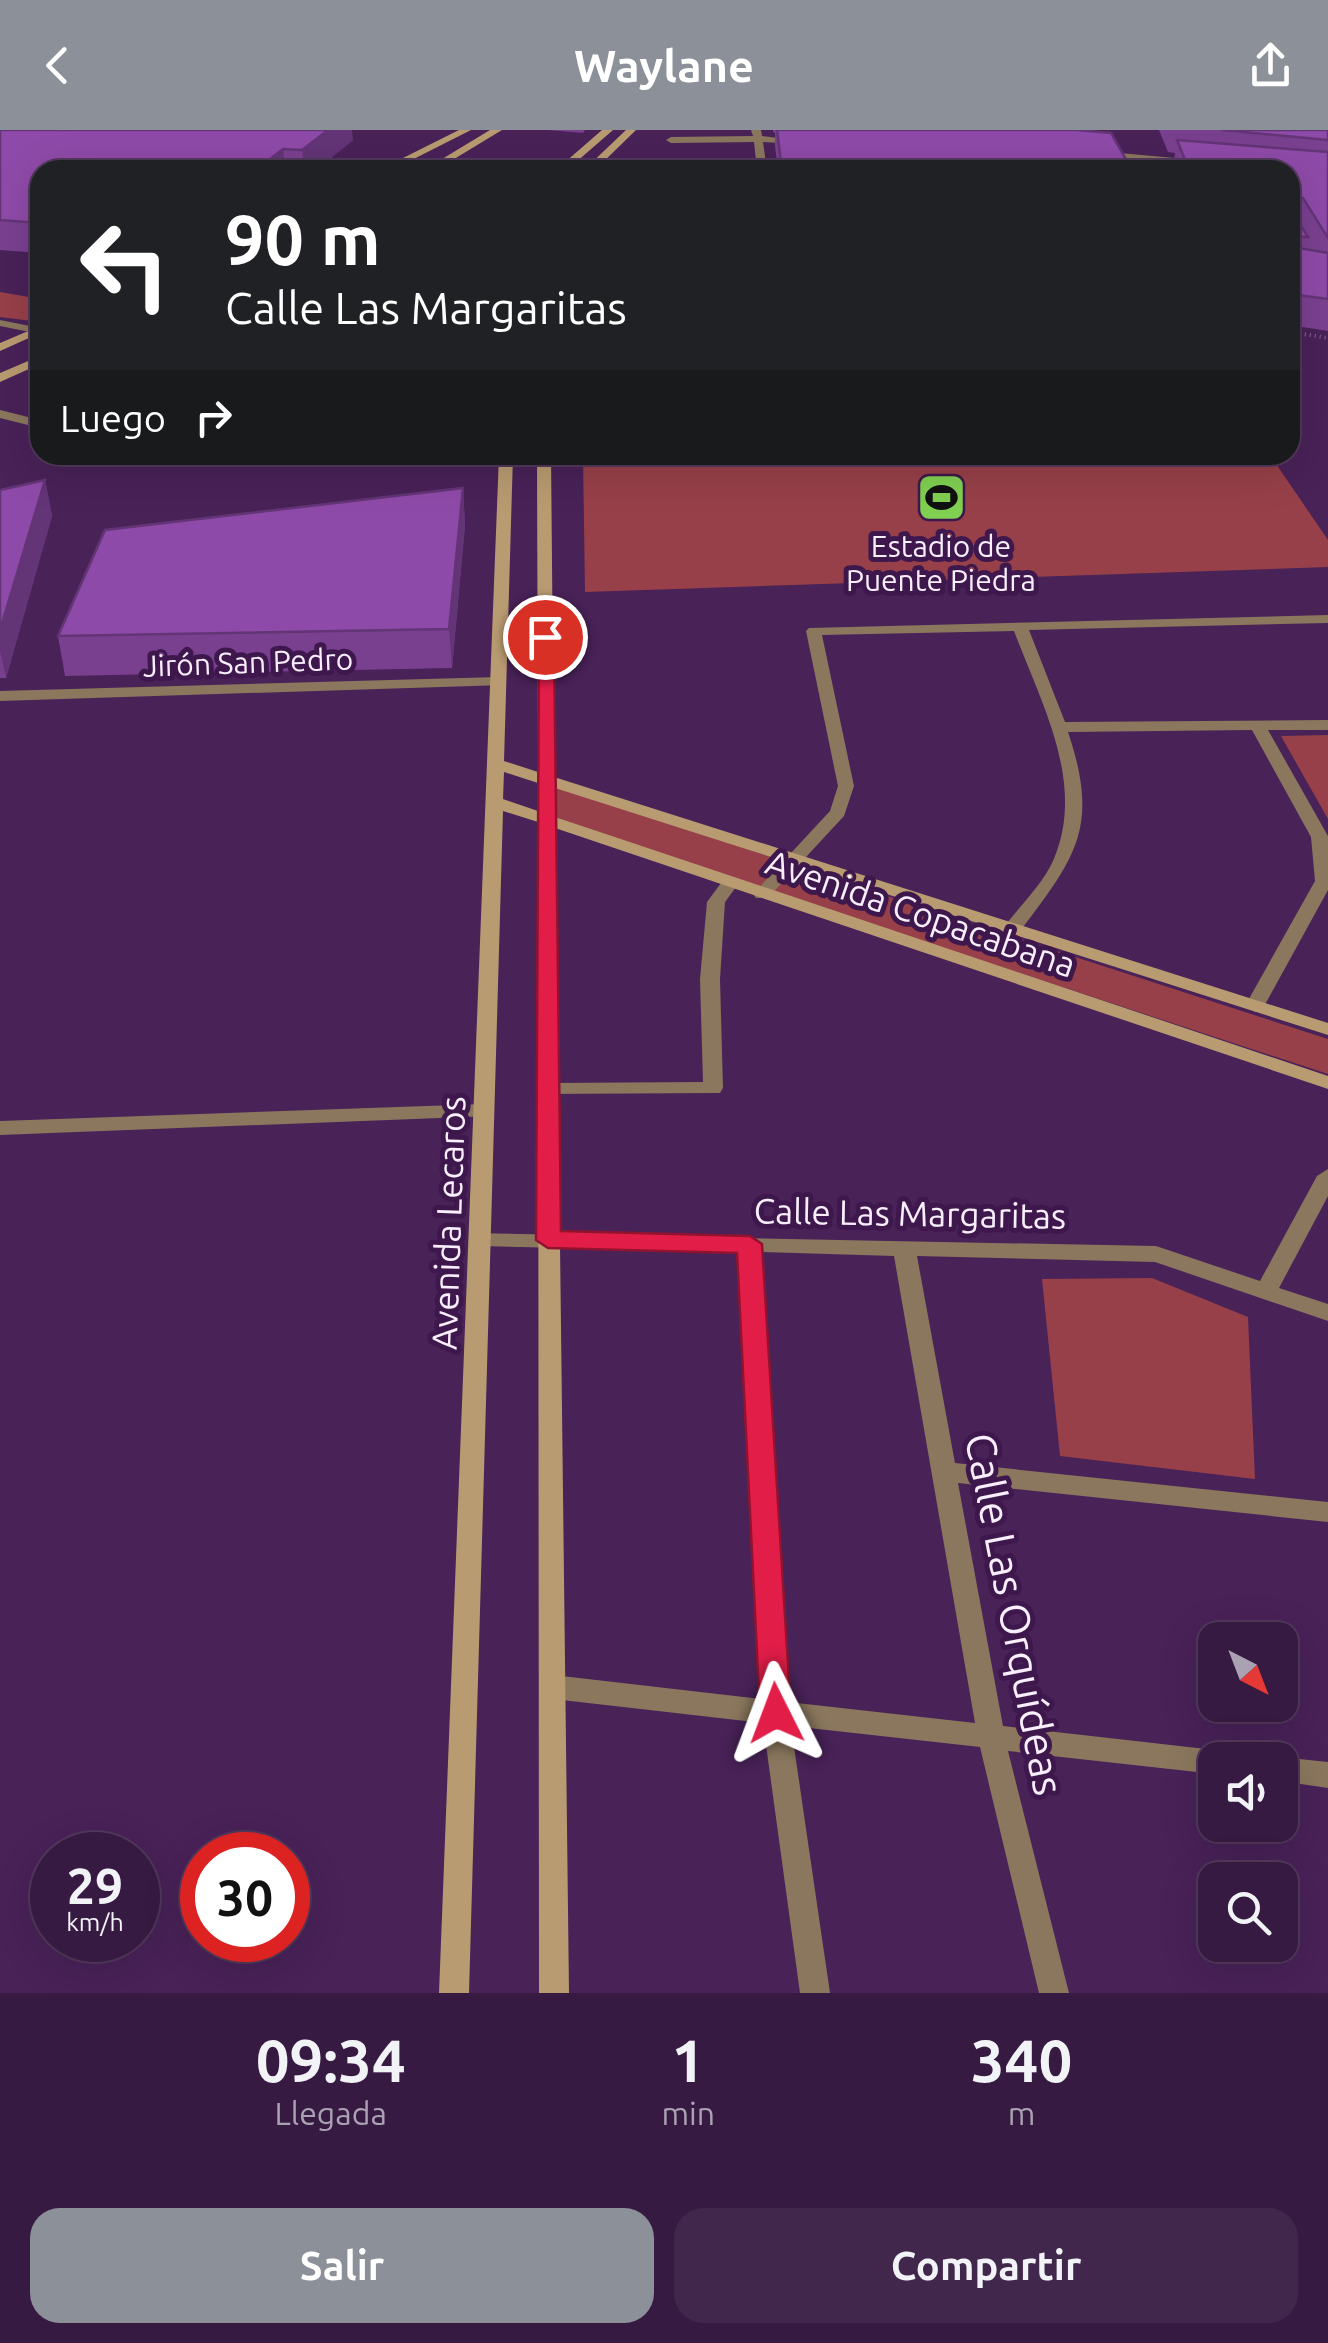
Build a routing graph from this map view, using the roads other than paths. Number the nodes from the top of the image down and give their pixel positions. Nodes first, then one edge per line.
1 (466, 130) edge
2 (497, 130) edge
3 (608, 130) edge
4 (631, 130) edge
5 (757, 134) edge
6 (671, 140) dead end
7 (808, 141) edge
8 (1085, 152) edge
9 (404, 160) edge
10 (446, 160) edge
11 (572, 160) edge
12 (600, 160) edge
13 (761, 160) edge
14 (1173, 160) edge
15 (0, 324) edge
16 (30, 329) edge
17 (30, 334) edge
18 (0, 347) edge
19 (30, 364) edge
20 (0, 378) edge
21 (0, 414) edge
22 (30, 422) edge
23 (506, 465) edge
24 (544, 465) edge
25 (1328, 620) edge
26 (1020, 626) junction
27 (498, 682) junction
28 (0, 696) edge
29 (1328, 725) edge
30 (1056, 727) junction
31 (1258, 727) junction
32 (495, 764) junction
33 (544, 778) junction
34 (494, 802) junction
35 (546, 819) junction
36 (792, 860) junction
37 (1326, 881) edge
38 (730, 883) junction
39 (762, 894) junction
40 (1011, 930) junction
41 (1255, 1006) junction
42 (1328, 1030) edge
43 (1328, 1084) edge
44 (548, 1089) junction
45 (484, 1111) junction
46 (0, 1128) edge
47 (1328, 1176) edge
48 (480, 1238) junction
49 (548, 1240) junction
50 (750, 1244) junction
51 (904, 1248) junction
52 (1267, 1289) junction
53 (1328, 1313) edge
54 (944, 1472) junction
55 (1328, 1512) edge
56 (553, 1688) junction
57 (776, 1713) junction
58 (991, 1737) junction
59 (1198, 1760) edge
60 (1298, 1772) edge
61 (1328, 1775) edge
62 (454, 1993) edge
63 (554, 1993) edge
64 (816, 1993) edge
65 (1054, 1993) edge

1 - 9 main road
2 - 10 main road
3 - 11 main road
4 - 12 main road
5 - 6 street
5 - 7 street
5 - 13 street
8 - 14 street
15 - 16 street
17 - 18 main road
19 - 20 main road
21 - 22 street
23 - 27 main road, Avenida Lecaros
24 - 33 main road
25 - 26 street
26 - 30 street
26 - 36 street
27 - 28 street, Jirón San Pedro
27 - 32 main road, Avenida Lecaros
29 - 31 street
30 - 31 street
30 - 40 street
31 - 37 street
32 - 33 main road
32 - 34 main road, Avenida Lecaros
33 - 35 main road
33 - 36 main road
34 - 35 main road, Avenida Copacabana
34 - 45 main road, Avenida Lecaros
35 - 38 main road, Avenida Copacabana
35 - 44 main road
36 - 39 street
36 - 40 main road
37 - 41 street
38 - 39 main road, Avenida Copacabana
38 - 44 street
39 - 43 main road, Avenida Copacabana
40 - 41 main road
41 - 42 main road
44 - 49 main road
45 - 46 street
45 - 48 main road, Avenida Lecaros
47 - 52 street
48 - 49 street, Calle Las Margaritas
48 - 62 main road, Avenida Lecaros
49 - 50 street, Calle Las Margaritas
49 - 56 main road
50 - 51 street, Calle Las Margaritas
50 - 57 street
51 - 52 street, Calle Las Margaritas
51 - 54 street, Calle Las Orquídeas
52 - 53 street, Calle Las Margaritas
54 - 55 street
54 - 58 street, Calle Las Orquídeas
56 - 57 street
56 - 63 main road
57 - 58 street
57 - 64 street
58 - 59 street
58 - 65 street, Calle Las Orquídeas
60 - 61 street

